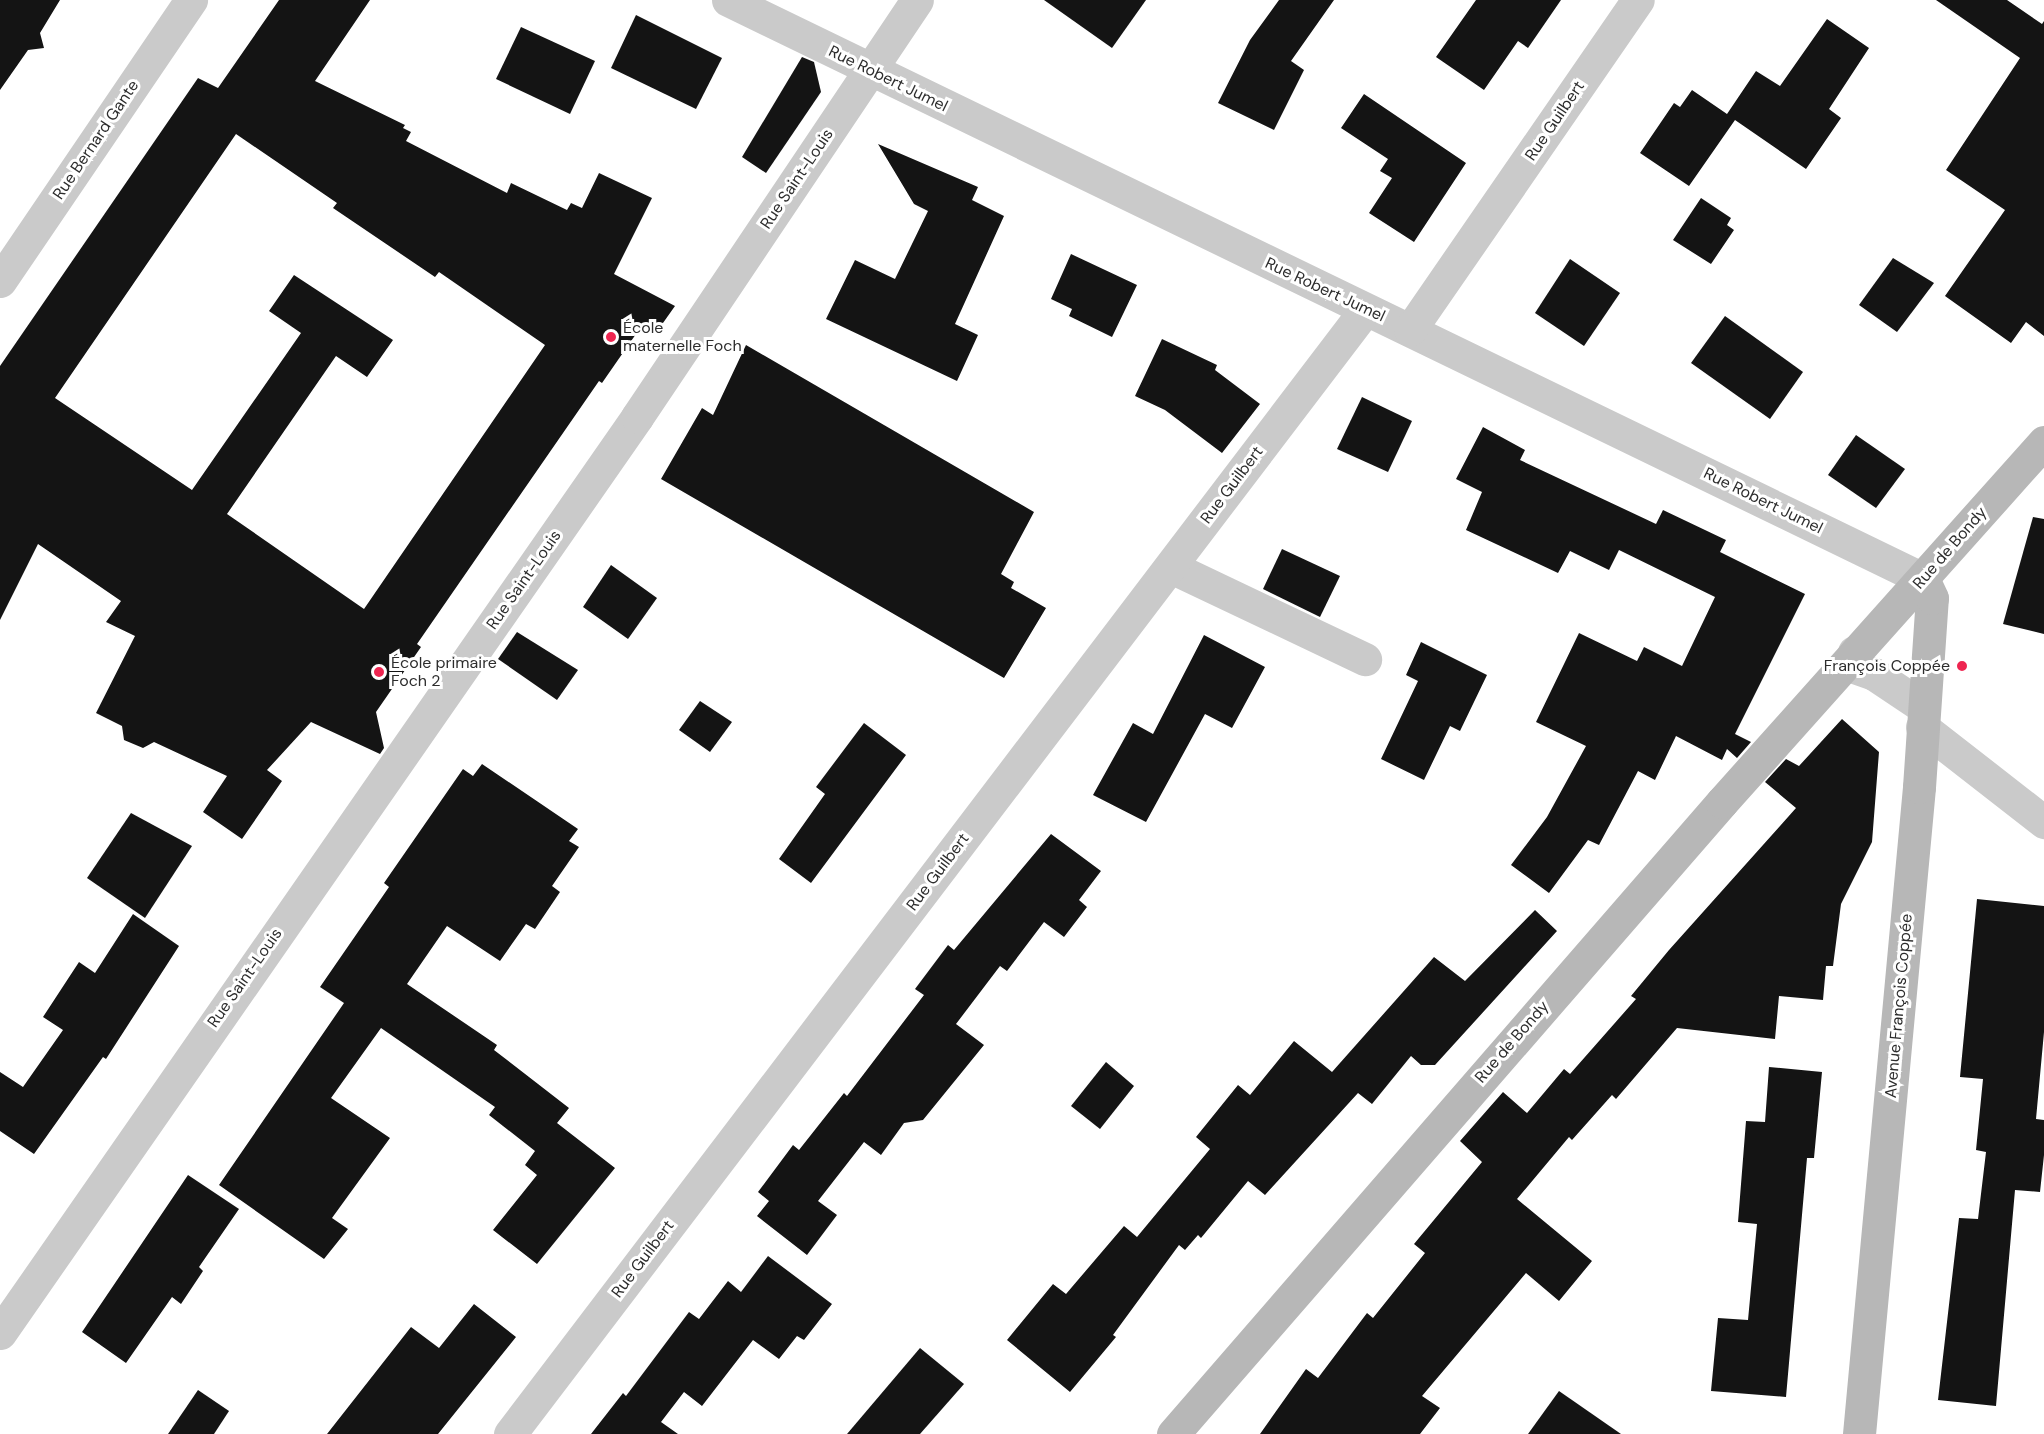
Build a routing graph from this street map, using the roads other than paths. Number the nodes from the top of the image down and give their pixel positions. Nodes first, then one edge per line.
1 (191, 0) edge
2 (728, 0) edge
3 (917, 0) edge
4 (1638, 0) edge
5 (870, 70) junction
6 (0, 281) edge
7 (1365, 310) junction
8 (1410, 330) junction
9 (2044, 442) edge
10 (1171, 567) junction
11 (1923, 579) junction
12 (1854, 652) junction
13 (1365, 659) dead end
14 (1922, 716) junction
15 (2044, 822) edge
16 (0, 1334) edge
17 (510, 1434) edge
18 (1173, 1434) edge
19 (1859, 1434) edge

1 - 6 street, Rue Bernard Gante
2 - 5 street, Rue Robert Jumel
3 - 5 street, Rue Saint-Louis
4 - 8 street, Rue Guilbert
5 - 7 street, Rue Robert Jumel
5 - 16 street, Rue Saint-Louis
7 - 8 street, Rue Robert Jumel
7 - 10 street, Rue Guilbert
8 - 11 street, Rue Robert Jumel
9 - 11 street, Rue de Bondy
10 - 13 street
10 - 17 street, Rue Guilbert
11 - 12 street, Rue de Bondy
11 - 14 street, Avenue François Coppée
12 - 14 street
12 - 18 street, Rue de Bondy
14 - 15 street
14 - 19 street, Avenue François Coppée

